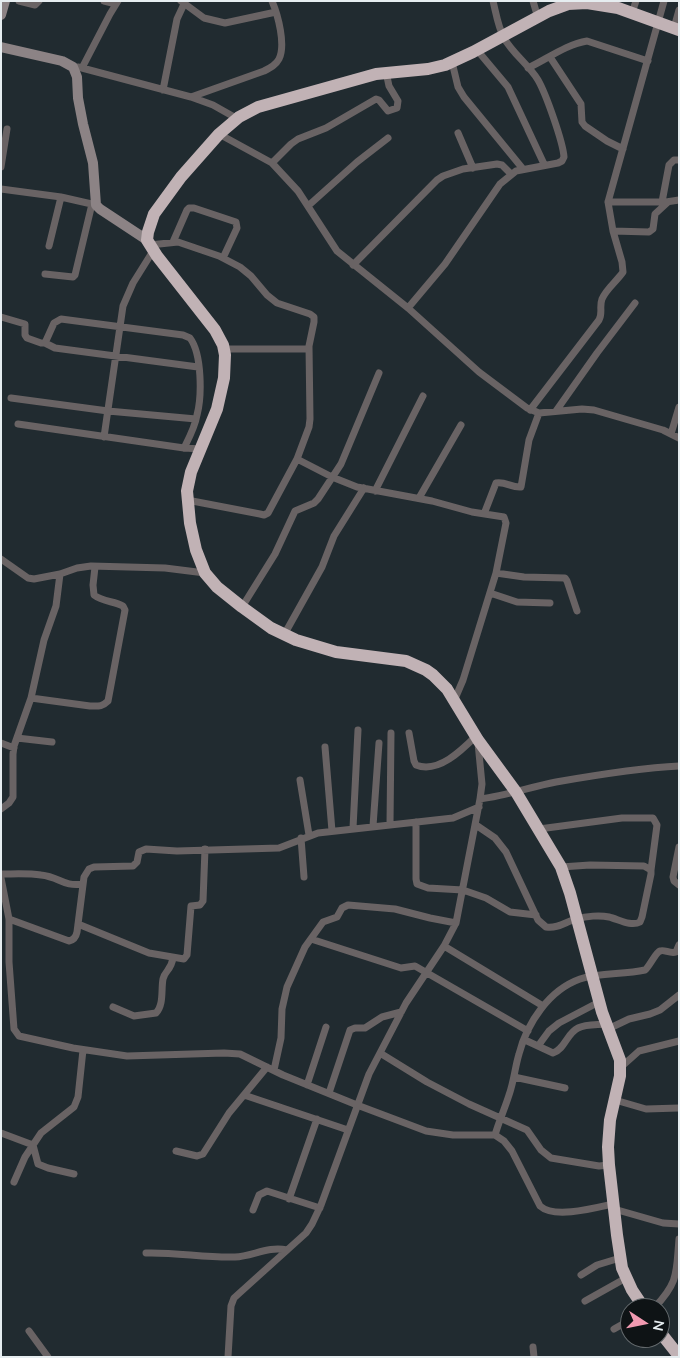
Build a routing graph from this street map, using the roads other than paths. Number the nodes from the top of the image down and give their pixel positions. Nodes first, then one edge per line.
1 (5, 1) edge
2 (19, 1) edge
3 (39, 1) edge
4 (104, 1) edge
5 (272, 1) edge
6 (492, 1) edge
7 (533, 1) edge
8 (664, 1) edge
9 (117, 3) edge
10 (182, 3) edge
11 (605, 3) edge
12 (634, 7) edge
13 (679, 10) edge
14 (276, 12) junction
15 (1, 15) edge
16 (538, 18) junction
17 (659, 23) junction
18 (676, 29) edge
19 (503, 37) junction
20 (1, 47) edge
21 (477, 50) junction
22 (550, 57) junction
23 (648, 61) junction
24 (452, 62) junction
25 (77, 67) junction
26 (528, 68) junction
27 (386, 72) junction
28 (163, 90) junction
29 (191, 97) junction
30 (236, 118) junction
31 (7, 129) dead end
32 (458, 133) dead end
33 (219, 134) junction
34 (388, 138) dead end
35 (623, 148) junction
36 (679, 160) edge
37 (272, 164) junction
38 (544, 164) junction
39 (1, 167) edge
40 (473, 168) junction
41 (522, 169) junction
42 (511, 174) junction
43 (1, 189) edge
44 (61, 197) junction
45 (679, 200) edge
46 (608, 202) junction
47 (665, 202) junction
48 (94, 204) junction
49 (308, 206) junction
50 (613, 231) junction
51 (173, 242) junction
52 (150, 245) junction
53 (49, 246) dead end
54 (223, 258) junction
55 (353, 265) junction
56 (44, 274) dead end
57 (635, 303) dead end
58 (408, 308) junction
59 (1, 317) edge
60 (120, 327) junction
61 (46, 343) junction
62 (223, 349) junction
63 (309, 349) junction
64 (115, 357) junction
65 (198, 367) junction
66 (379, 373) dead end
67 (423, 396) dead end
68 (11, 398) dead end
69 (679, 407) edge
70 (530, 410) junction
71 (108, 411) junction
72 (556, 411) junction
73 (539, 413) junction
74 (196, 419) junction
75 (18, 424) dead end
76 (461, 425) dead end
77 (671, 434) junction
78 (104, 437) junction
79 (679, 438) edge
80 (184, 448) junction
81 (201, 449) junction
82 (297, 459) junction
83 (332, 478) junction
84 (364, 488) junction
85 (375, 491) junction
86 (419, 498) junction
87 (186, 500) junction
88 (484, 514) junction
89 (1, 559) edge
90 (95, 566) junction
91 (205, 573) junction
92 (496, 573) junction
93 (60, 574) junction
94 (490, 593) junction
95 (550, 604) dead end
96 (242, 607) junction
97 (577, 611) dead end
98 (284, 635) junction
99 (31, 698) junction
100 (454, 701) junction
101 (358, 730) dead end
102 (391, 733) dead end
103 (409, 733) dead end
104 (17, 738) junction
105 (477, 738) junction
106 (52, 742) dead end
107 (1, 743) edge
108 (378, 743) dead end
109 (14, 748) junction
110 (325, 748) dead end
111 (679, 766) edge
112 (300, 780) dead end
113 (516, 792) junction
114 (480, 799) junction
115 (479, 807) junction
116 (1, 809) edge
117 (416, 822) junction
118 (390, 824) junction
119 (476, 825) junction
120 (373, 826) junction
121 (353, 828) junction
122 (539, 830) junction
123 (332, 831) junction
124 (310, 835) junction
125 (301, 838) junction
126 (679, 847) edge
127 (205, 849) junction
128 (561, 867) junction
129 (651, 870) junction
130 (1, 874) edge
131 (304, 877) dead end
132 (1, 878) edge
133 (83, 884) junction
134 (679, 885) edge
135 (463, 890) junction
136 (536, 915) junction
137 (6, 916) edge
138 (577, 918) junction
139 (456, 923) junction
140 (78, 924) junction
141 (311, 940) junction
142 (679, 945) edge
143 (444, 946) junction
144 (173, 958) junction
145 (426, 972) junction
146 (593, 975) junction
147 (679, 995) edge
148 (599, 1002) junction
149 (543, 1006) junction
150 (113, 1007) dead end
151 (401, 1012) junction
152 (326, 1026) dead end
153 (607, 1026) junction
154 (528, 1031) junction
155 (525, 1040) junction
156 (679, 1041) edge
157 (538, 1046) junction
158 (83, 1050) junction
159 (380, 1053) junction
160 (620, 1068) junction
161 (271, 1069) junction
162 (514, 1077) junction
163 (307, 1084) junction
164 (565, 1088) dead end
165 (329, 1093) junction
166 (244, 1095) junction
167 (614, 1100) junction
168 (357, 1105) junction
169 (679, 1108) edge
170 (500, 1118) junction
171 (317, 1120) junction
172 (348, 1130) junction
173 (1, 1133) edge
174 (495, 1135) junction
175 (32, 1146) junction
176 (176, 1151) dead end
177 (609, 1165) junction
178 (74, 1174) dead end
179 (14, 1182) dead end
180 (289, 1199) junction
181 (613, 1206) junction
182 (320, 1208) junction
183 (253, 1210) dead end
184 (679, 1224) edge
185 (679, 1239) edge
186 (287, 1250) junction
187 (146, 1253) dead end
188 (620, 1258) junction
189 (580, 1275) dead end
190 (677, 1276) edge
191 (626, 1278) junction
192 (638, 1298) edge
193 (664, 1298) edge
194 (585, 1301) dead end
195 (620, 1326) edge
196 (614, 1329) dead end
197 (29, 1331) dead end
198 (670, 1345) edge
199 (533, 1347) dead end
200 (679, 1356) edge
201 (48, 1357) edge
202 (228, 1357) edge
203 (534, 1357) edge

1 - 15 street
2 - 3 street
4 - 9 street
5 - 14 street
6 - 19 street
7 - 16 street
8 - 17 street
9 - 25 street
10 - 14 street
10 - 28 street
11 - 12 highway
11 - 16 highway
12 - 17 highway
13 - 18 street
14 - 29 street
16 - 19 highway
17 - 18 highway
17 - 23 street
19 - 21 highway
19 - 26 street
20 - 25 street
21 - 24 highway
21 - 38 street
22 - 23 street
22 - 26 street
22 - 35 street
23 - 35 street
24 - 27 highway
24 - 41 street
25 - 28 street
25 - 48 street
26 - 38 street
27 - 30 highway
27 - 37 street
28 - 29 street
29 - 30 street
30 - 33 highway
31 - 39 street
32 - 40 street
33 - 37 street
33 - 52 highway
34 - 49 street
35 - 46 street
36 - 47 street
37 - 49 street
38 - 41 street
40 - 42 street
40 - 55 street
41 - 42 street
42 - 58 street
43 - 44 street
44 - 48 street
44 - 53 street
45 - 47 street
46 - 47 street
46 - 50 street
47 - 50 street
48 - 52 street
48 - 56 street
49 - 55 street
50 - 70 street
51 - 52 street
51 - 54 street
51 - 54 street
52 - 60 street
52 - 62 highway
54 - 63 street
55 - 58 street
57 - 72 street
58 - 70 street
59 - 61 street
60 - 61 street
60 - 64 street
60 - 65 street
61 - 64 street
62 - 63 street
62 - 81 highway
63 - 82 street
64 - 65 street
64 - 71 street
65 - 74 street
66 - 83 street
67 - 85 street
68 - 71 street
69 - 77 street
70 - 73 street
71 - 74 street
71 - 78 street
72 - 73 street
72 - 77 street
73 - 88 street
74 - 80 street
75 - 78 street
76 - 86 street
77 - 79 street
78 - 80 street
80 - 81 street
81 - 87 highway
82 - 83 street
82 - 87 street
83 - 84 street
83 - 96 street
84 - 85 street
84 - 98 street
85 - 86 street
86 - 88 street
87 - 91 highway
88 - 92 street
89 - 93 street
90 - 91 street
90 - 93 street
90 - 99 street
91 - 96 highway
92 - 94 street
92 - 97 street
93 - 99 street
94 - 95 street
94 - 100 street
96 - 98 highway
98 - 100 highway
99 - 104 street
100 - 105 highway
101 - 121 street
102 - 118 street
103 - 105 street
104 - 106 street
104 - 109 street
105 - 113 highway
105 - 114 street
107 - 109 street
108 - 120 street
109 - 116 street
110 - 123 street
111 - 113 street
112 - 124 street
113 - 114 street
113 - 122 highway
114 - 115 street
115 - 117 street
115 - 119 street
117 - 118 street
117 - 135 street
118 - 120 street
119 - 135 street
119 - 136 street
120 - 121 street
121 - 123 street
122 - 128 highway
122 - 129 street
123 - 124 street
124 - 125 street
125 - 127 street
125 - 131 street
126 - 134 street
127 - 133 street
127 - 144 street
128 - 129 street
128 - 138 highway
129 - 138 street
130 - 133 street
132 - 137 street
133 - 140 street
135 - 136 street
135 - 139 street
136 - 138 street
137 - 140 street
137 - 158 street
138 - 146 highway
139 - 141 street
139 - 143 street
140 - 144 street
141 - 145 street
141 - 161 street
142 - 146 street
143 - 145 street
143 - 149 street
144 - 150 street
145 - 151 street
145 - 154 street
146 - 148 highway
146 - 149 street
147 - 153 street
148 - 153 highway
148 - 157 street
149 - 154 street
151 - 159 street
151 - 165 street
152 - 163 street
153 - 157 street
153 - 160 highway
154 - 155 street
155 - 157 street
155 - 162 street
156 - 160 street
158 - 161 street
158 - 175 street
159 - 168 street
159 - 170 street
160 - 167 highway
161 - 163 street
161 - 166 street
162 - 164 street
162 - 170 street
163 - 165 street
165 - 168 street
166 - 171 street
166 - 176 street
167 - 169 street
167 - 177 highway
168 - 172 street
168 - 174 street
170 - 174 street
170 - 177 street
171 - 172 street
171 - 180 street
172 - 182 street
173 - 175 street
174 - 181 street
175 - 178 street
175 - 179 street
177 - 181 highway
180 - 182 street
180 - 183 street
181 - 184 street
181 - 188 highway
182 - 186 street
185 - 190 street
186 - 187 street
186 - 202 street
188 - 189 street
188 - 191 highway
190 - 193 street
191 - 192 highway
191 - 194 street
195 - 196 street
197 - 201 street
198 - 200 highway
199 - 203 street

